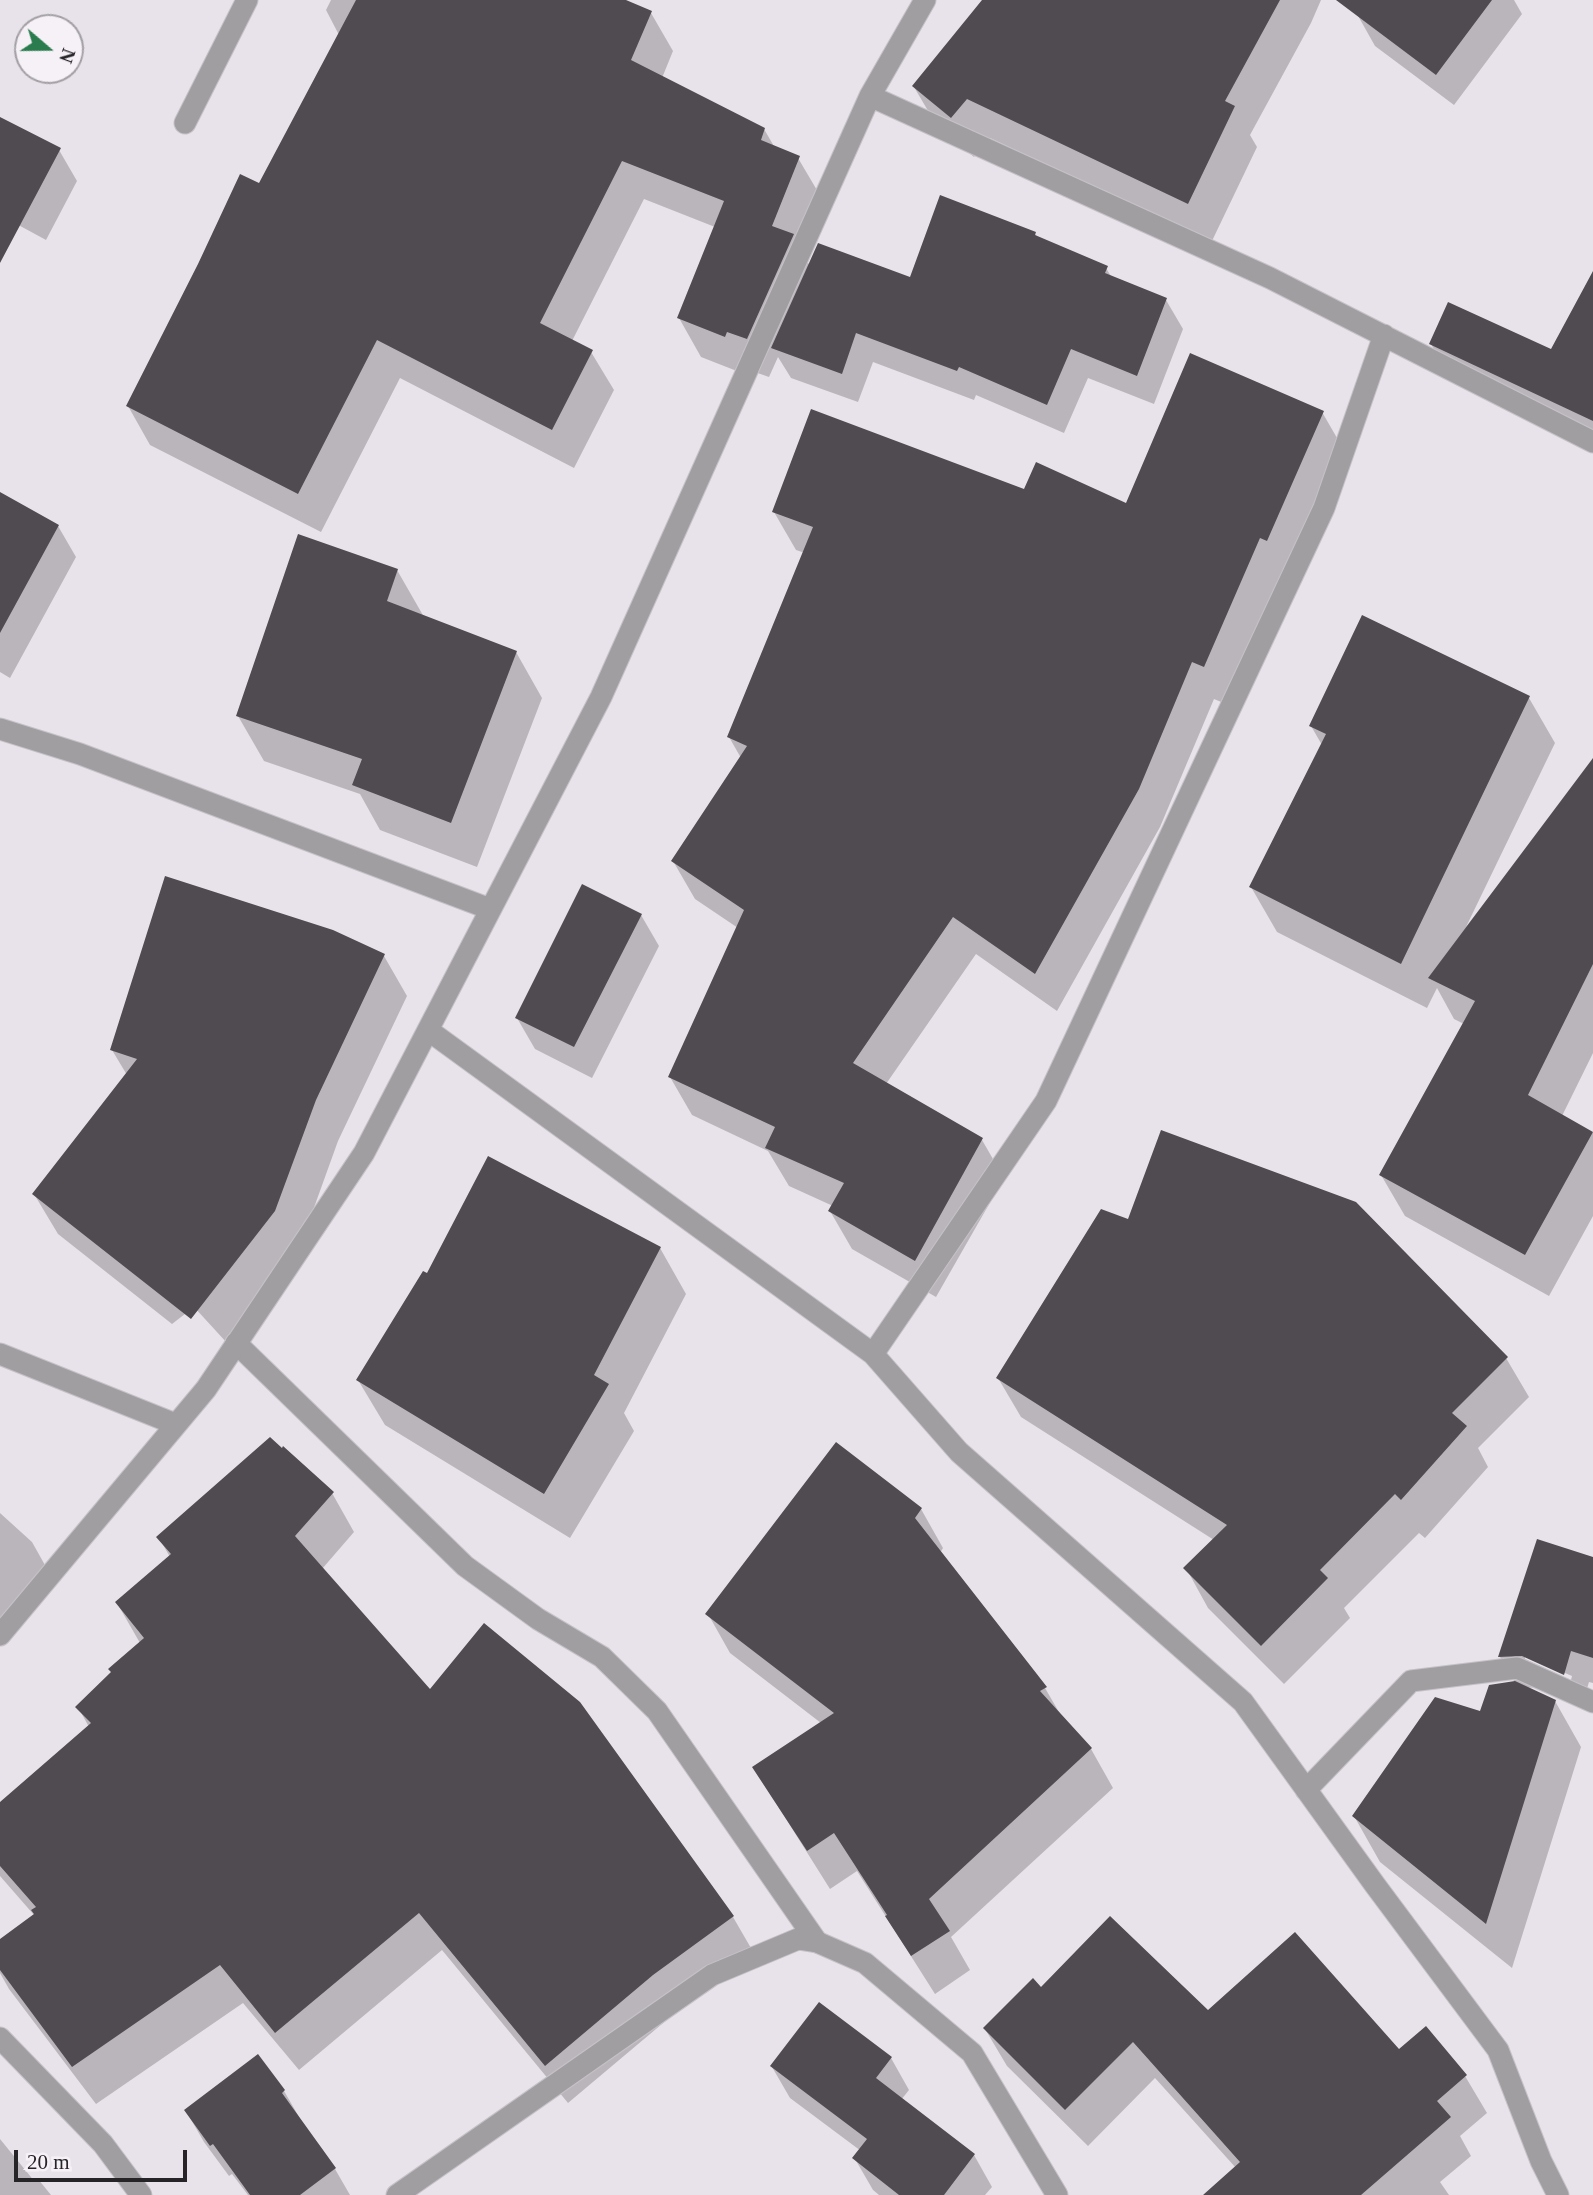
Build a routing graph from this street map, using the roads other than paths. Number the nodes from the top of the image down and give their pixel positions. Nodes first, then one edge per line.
1 (247, 0) edge
2 (925, 0) edge
3 (870, 96) junction
4 (185, 123) dead end
5 (1384, 335) junction
6 (1593, 442) edge
7 (0, 729) edge
8 (490, 909) junction
9 (428, 1030) junction
10 (236, 1343) junction
11 (0, 1354) edge
12 (873, 1354) junction
13 (175, 1424) junction
14 (0, 1635) edge
15 (1593, 1702) edge
16 (1306, 1790) junction
17 (817, 1942) junction
18 (0, 2038) edge
19 (141, 2195) edge
20 (397, 2195) edge
21 (1057, 2195) edge
22 (1558, 2195) edge

1 - 4 street
2 - 3 street
3 - 5 street
3 - 8 street
5 - 6 street
5 - 12 street
7 - 8 street
8 - 9 street
9 - 10 street
9 - 12 street
10 - 13 street
10 - 17 street
11 - 13 street
12 - 16 street
13 - 14 street
15 - 16 street
16 - 22 street
17 - 20 street
17 - 21 street
18 - 19 street

